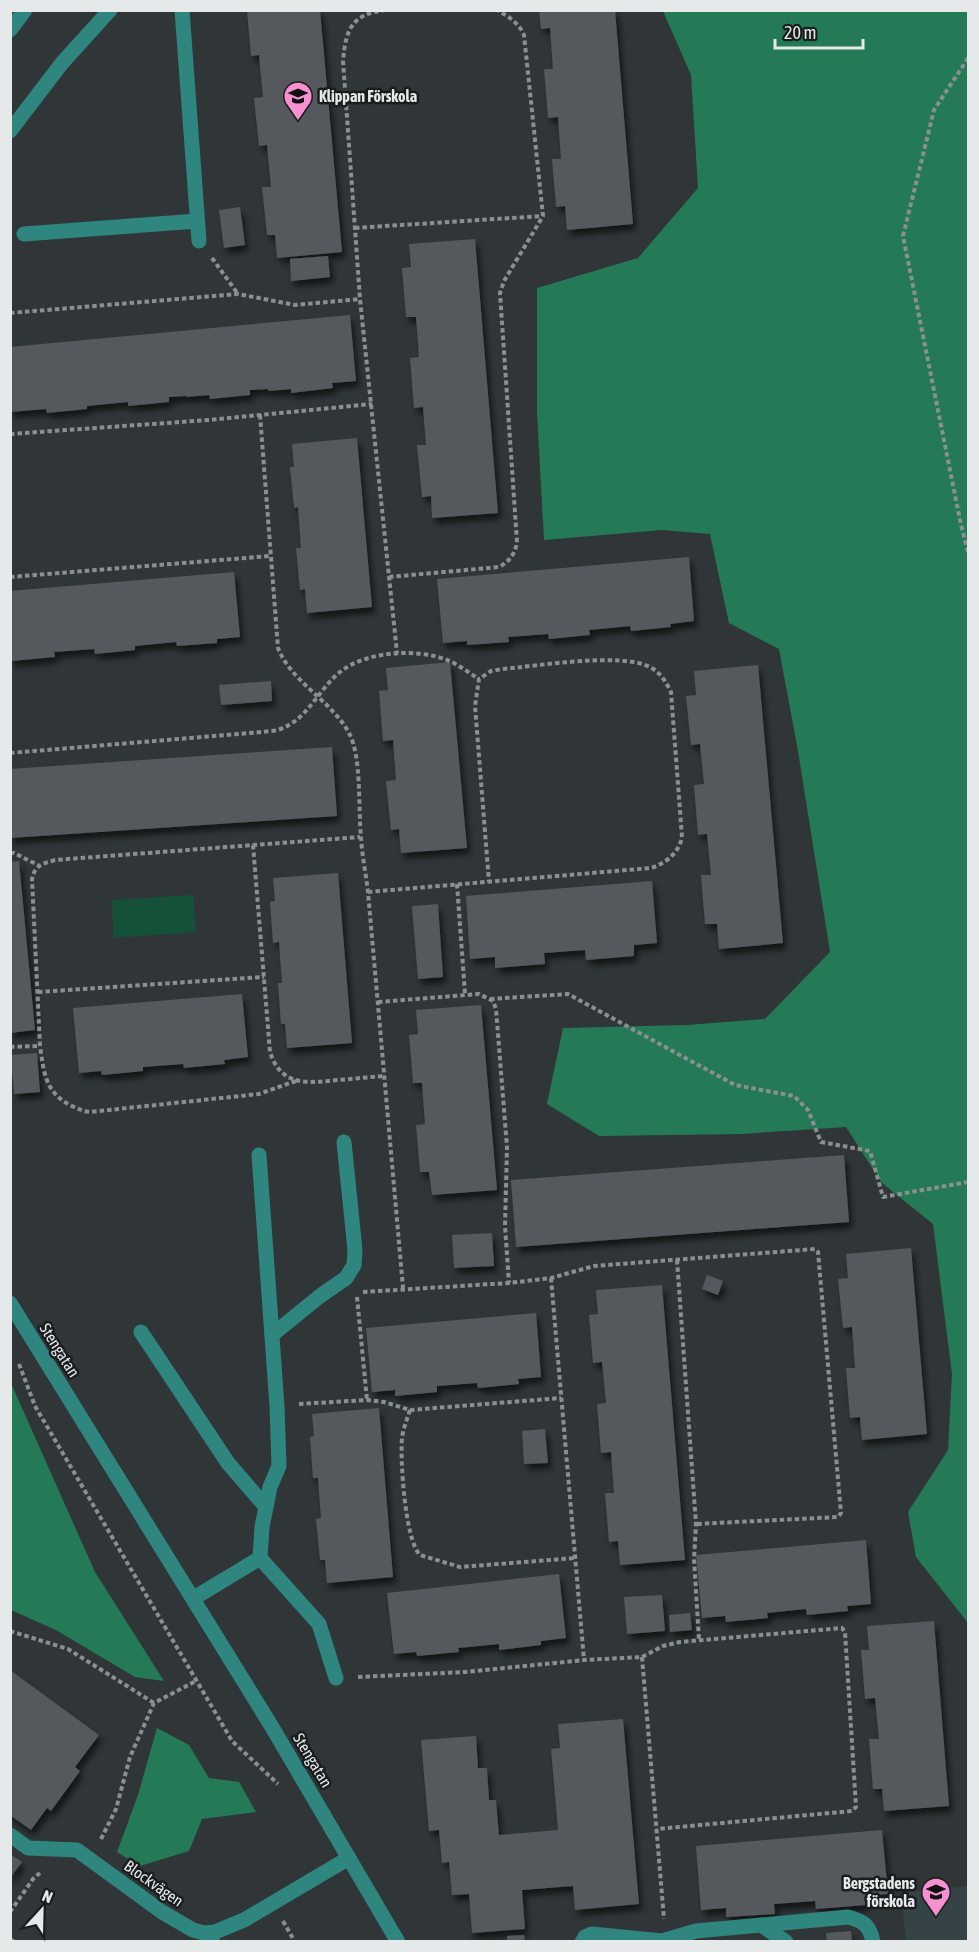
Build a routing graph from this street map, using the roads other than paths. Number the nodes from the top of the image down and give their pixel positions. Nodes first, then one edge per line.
1 (25, 10) edge
2 (110, 10) edge
3 (182, 10) edge
4 (10, 30) edge
5 (10, 131) edge
6 (197, 221) junction
7 (24, 234) dead end
8 (199, 241) road end
9 (344, 1143) dead end
10 (259, 1155) dead end
11 (10, 1304) edge
12 (141, 1332) dead end
13 (272, 1335) junction
14 (266, 1507) junction
15 (260, 1558) junction
16 (194, 1598) junction
17 (336, 1678) road end
18 (10, 1835) edge
19 (349, 1858) junction
20 (760, 1925) junction
21 (212, 1937) edge
22 (398, 1941) edge
23 (582, 1941) edge
24 (662, 1941) edge
25 (786, 1941) edge
26 (873, 1941) edge

1 - 4 street
2 - 5 street
3 - 6 street
6 - 7 street
6 - 8 street
9 - 13 street
10 - 13 street
11 - 16 street, Stengatan
12 - 14 street
13 - 14 street
14 - 15 street
15 - 16 street
15 - 17 street
16 - 19 street, Stengatan
18 - 21 street, Blockvägen
19 - 21 street
19 - 22 street, Stengatan
20 - 24 street
20 - 25 street
20 - 26 street
23 - 24 street

